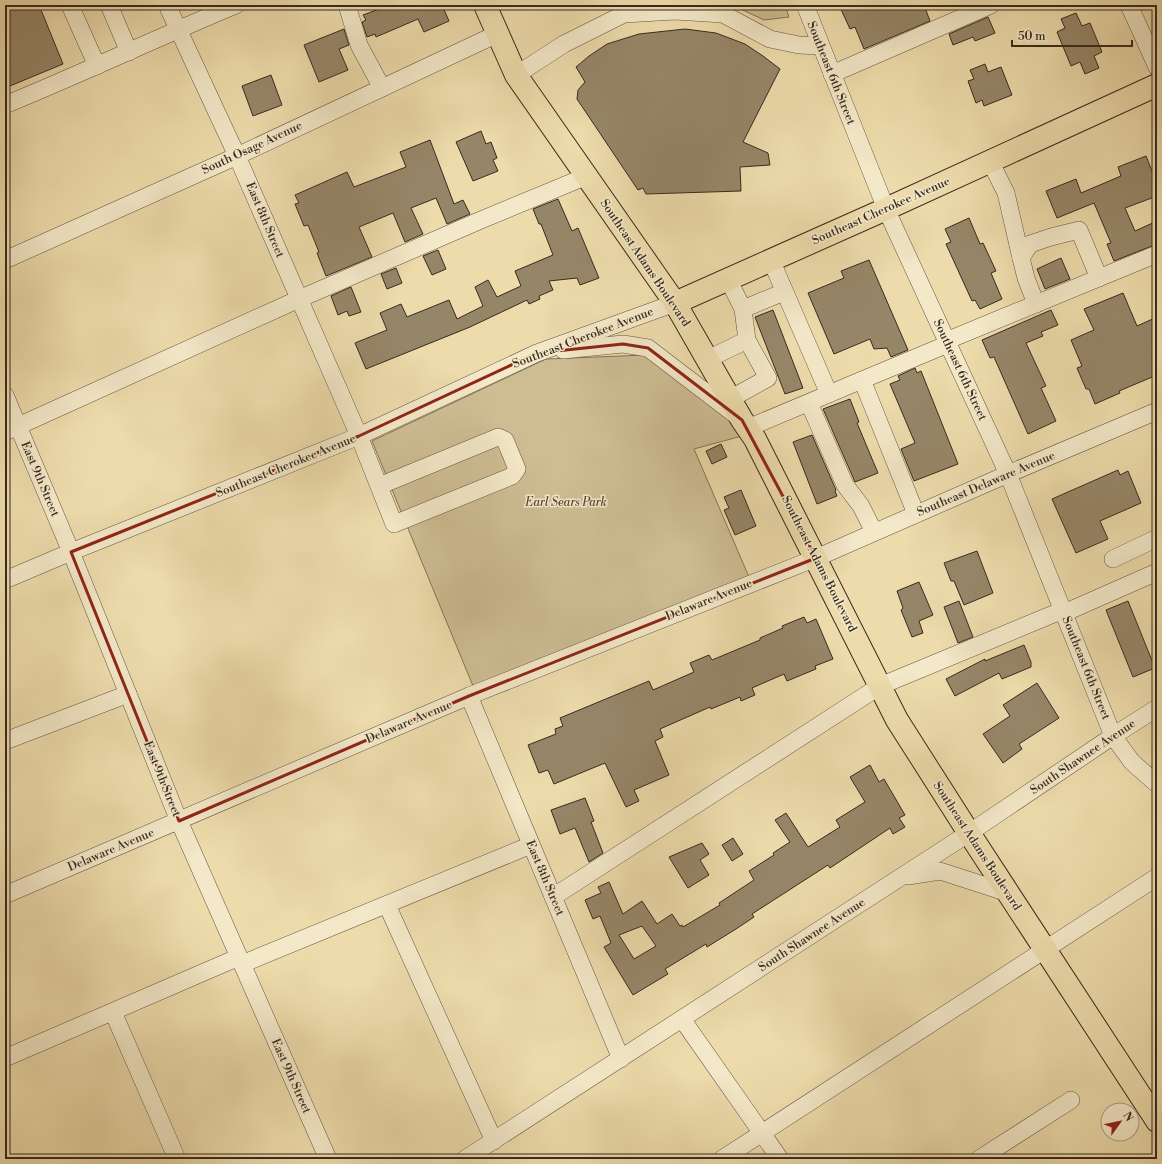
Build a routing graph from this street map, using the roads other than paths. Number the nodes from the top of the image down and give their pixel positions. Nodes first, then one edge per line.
1 (70, 5) edge
2 (109, 5) edge
3 (167, 5) edge
4 (236, 5) edge
5 (347, 5) edge
6 (485, 5) edge
7 (804, 5) edge
8 (991, 5) edge
9 (1129, 5) edge
10 (624, 10) edge
11 (178, 29) junction
12 (497, 34) junction
13 (821, 46) junction
14 (129, 52) junction
15 (97, 66) junction
16 (1157, 67) edge
17 (832, 74) junction
18 (516, 75) junction
19 (1157, 85) edge
20 (382, 88) junction
21 (5, 106) edge
22 (237, 156) junction
23 (990, 161) junction
24 (587, 176) junction
25 (886, 209) junction
26 (1157, 254) edge
27 (1021, 258) junction
28 (5, 260) edge
29 (770, 260) junction
30 (1098, 278) junction
31 (728, 279) junction
32 (784, 292) junction
33 (299, 299) junction
34 (675, 303) junction
35 (1036, 304) junction
36 (743, 309) junction
37 (747, 340) junction
38 (947, 342) junction
39 (537, 353) junction
40 (708, 359) junction
41 (862, 380) junction
42 (829, 394) junction
43 (5, 395) edge
44 (730, 399) junction
45 (809, 402) junction
46 (1157, 411) edge
47 (745, 424) junction
48 (12, 429) edge
49 (359, 436) junction
50 (1008, 474) junction
51 (379, 486) junction
52 (916, 514) junction
53 (874, 532) junction
54 (1157, 538) edge
55 (71, 552) junction
56 (816, 558) junction
57 (1113, 559) dead end
58 (1157, 572) edge
59 (5, 580) edge
60 (1063, 611) junction
61 (880, 686) junction
62 (128, 694) junction
63 (469, 696) junction
64 (1157, 708) edge
65 (1113, 736) junction
66 (5, 742) edge
67 (1157, 784) edge
68 (180, 821) junction
69 (969, 833) junction
70 (531, 845) junction
71 (902, 877) junction
72 (1157, 877) edge
73 (1008, 893) junction
74 (5, 895) edge
75 (553, 898) junction
76 (386, 905) junction
77 (1045, 950) junction
78 (240, 961) junction
79 (113, 1012) junction
80 (682, 1020) junction
81 (5, 1058) edge
82 (621, 1059) junction
83 (1071, 1100) dead end
84 (1157, 1121) edge
85 (762, 1133) junction
86 (494, 1141) junction
87 (177, 1159) edge
88 (328, 1159) edge
89 (465, 1159) edge
90 (722, 1159) edge
91 (780, 1159) edge
92 (979, 1159) edge

1 - 15 street
2 - 14 street
3 - 11 street, East 8th Street
4 - 11 street
5 - 20 street
6 - 12 main road, Southeast Adams Boulevard
7 - 13 street, Southeast 6th Street
8 - 17 street
9 - 16 street
10 - 13 street
10 - 18 street
11 - 14 street
11 - 22 street, East 8th Street
12 - 18 main road, Southeast Adams Boulevard
12 - 20 street, South Osage Avenue
13 - 17 street, Southeast 6th Street
14 - 15 street
15 - 21 street
17 - 25 street, Southeast 6th Street
18 - 24 main road, Southeast Adams Boulevard
19 - 23 main road, Southeast Cherokee Avenue
20 - 22 street, South Osage Avenue
22 - 28 street, South Osage Avenue
22 - 33 street, East 8th Street
23 - 25 main road, Southeast Cherokee Avenue
23 - 27 street
24 - 33 street
24 - 34 main road, Southeast Adams Boulevard
25 - 29 main road, Southeast Cherokee Avenue
25 - 38 street, Southeast 6th Street
26 - 30 street
27 - 30 street
27 - 35 street
29 - 31 main road, Southeast Cherokee Avenue
29 - 32 street
30 - 35 street
31 - 34 main road, Southeast Cherokee Avenue
31 - 36 street
32 - 36 street
32 - 42 street
33 - 48 street
33 - 49 street, East 8th Street
34 - 39 street, Southeast Cherokee Avenue
34 - 40 main road, Southeast Adams Boulevard
35 - 38 street
36 - 37 street
37 - 40 street
37 - 44 street
38 - 41 street
38 - 50 street, Southeast 6th Street
39 - 47 street
39 - 49 street, Southeast Cherokee Avenue
40 - 44 main road, Southeast Adams Boulevard
41 - 42 street
41 - 52 street
42 - 45 street
43 - 48 street, East 9th Street
44 - 47 main road, Southeast Adams Boulevard
45 - 47 street
45 - 53 street
46 - 50 street, Southeast Delaware Avenue
47 - 56 main road, Southeast Adams Boulevard
48 - 55 street, East 9th Street
49 - 51 street, East 8th Street
49 - 55 street, Southeast Cherokee Avenue
50 - 52 street, Southeast Delaware Avenue
50 - 60 street, Southeast 6th Street
51 - 51 street, East 8th Street
52 - 53 street, Southeast Delaware Avenue
53 - 56 street, Southeast Delaware Avenue
54 - 57 street
55 - 59 street, Southeast Cherokee Avenue
55 - 62 street, East 9th Street
56 - 61 main road, Southeast Adams Boulevard
56 - 63 street, Delaware Avenue
58 - 60 street
60 - 61 street
60 - 65 street, Southeast 6th Street
61 - 69 main road, Southeast Adams Boulevard
61 - 75 street
62 - 66 street
62 - 68 street, East 9th Street
63 - 68 street, Delaware Avenue
63 - 70 street, East 8th Street
64 - 65 street, South Shawnee Avenue
65 - 67 street, Southeast 6th Street
65 - 69 street, South Shawnee Avenue
68 - 74 street, Delaware Avenue
68 - 78 street, East 9th Street
69 - 71 street, South Shawnee Avenue
69 - 73 main road, Southeast Adams Boulevard
70 - 75 street, East 8th Street
70 - 76 street
71 - 73 street
71 - 80 street, South Shawnee Avenue
72 - 77 street
73 - 77 main road, Southeast Adams Boulevard
75 - 82 street, East 8th Street
76 - 78 street
76 - 86 street
77 - 84 main road, Southeast Adams Boulevard
77 - 85 street
78 - 79 street
78 - 88 street, East 9th Street
79 - 81 street
79 - 87 street
80 - 82 street, South Shawnee Avenue
80 - 85 street
82 - 86 street, South Shawnee Avenue
83 - 92 street
85 - 90 street
85 - 91 street
86 - 89 street, South Shawnee Avenue

